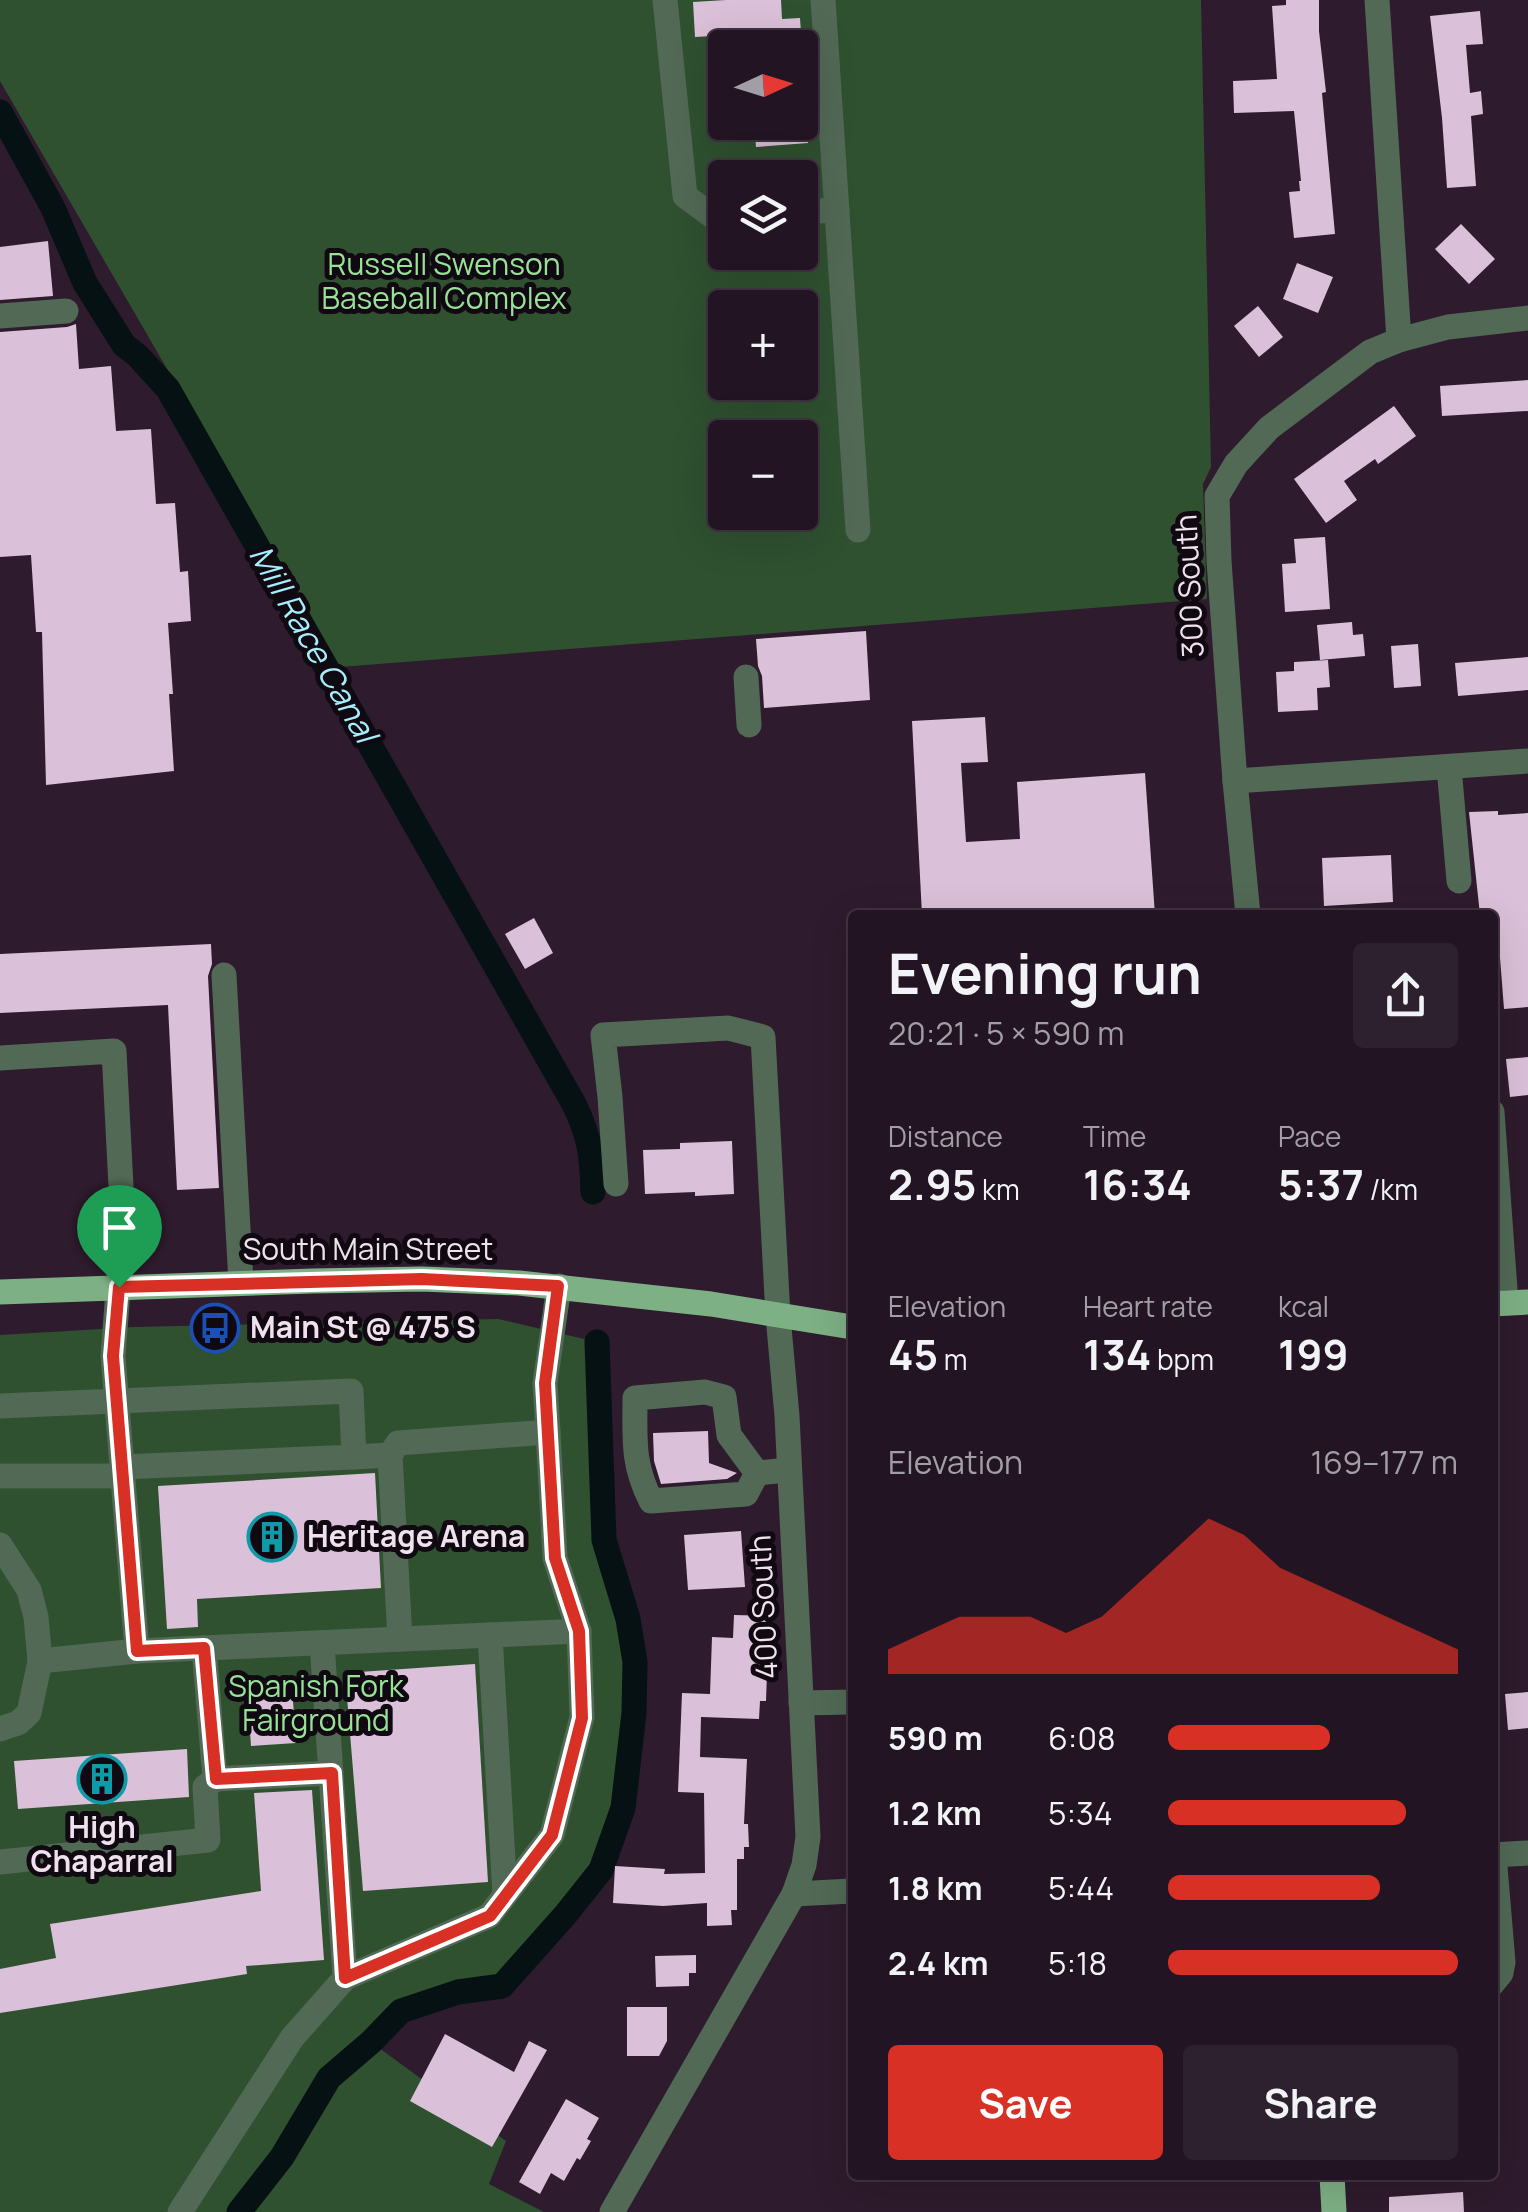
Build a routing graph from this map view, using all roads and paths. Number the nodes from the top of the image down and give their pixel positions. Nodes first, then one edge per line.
1 (665, 0) edge
2 (824, 0) edge
3 (1377, 0) edge
4 (837, 210) junction
5 (818, 211) edge
6 (708, 213) edge
7 (66, 311) dead end
8 (0, 316) edge
9 (1528, 318) edge
10 (1399, 340) junction
11 (858, 530) dead end
12 (746, 678) dead end
13 (749, 725) dead end
14 (1528, 761) edge
15 (1449, 767) junction
16 (1235, 781) junction
17 (1460, 880) dead end
18 (1248, 910) edge
19 (224, 975) dead end
20 (0, 1058) edge
21 (1498, 1179) edge
22 (616, 1184) dead end
23 (241, 1283) junction
24 (558, 1286) junction
25 (119, 1287) junction
26 (0, 1292) edge
27 (1509, 1303) edge
28 (778, 1316) junction
29 (848, 1326) edge
30 (117, 1402) junction
31 (0, 1406) edge
32 (548, 1432) junction
33 (390, 1455) junction
34 (354, 1457) junction
35 (789, 1470) junction
36 (122, 1471) junction
37 (757, 1473) junction
38 (0, 1476) edge
39 (0, 1545) edge
40 (579, 1631) junction
41 (490, 1635) junction
42 (400, 1639) junction
43 (322, 1642) junction
44 (204, 1648) junction
45 (137, 1651) junction
46 (40, 1661) junction
47 (848, 1702) edge
48 (801, 1703) junction
49 (0, 1729) edge
50 (332, 1773) junction
51 (216, 1779) junction
52 (1528, 1854) edge
53 (1498, 1855) edge
54 (0, 1862) edge
55 (848, 1891) edge
56 (794, 1894) junction
57 (505, 1895) junction
58 (1498, 1935) edge
59 (1498, 1976) edge
60 (345, 1978) junction
61 (1332, 2180) edge
62 (180, 2212) edge
63 (612, 2212) edge
64 (1334, 2212) edge

1 - 6 street
2 - 4 street
3 - 10 street
4 - 5 street
4 - 11 street
7 - 8 street
9 - 10 street, 300 South
10 - 16 street, 300 South
12 - 13 street
14 - 15 street
15 - 16 street
15 - 17 street
16 - 18 street, 300 South
19 - 23 street
20 - 25 street
21 - 27 street
22 - 28 street, 400 South
23 - 24 main road, South Main Street
23 - 25 main road, South Main Street
24 - 28 main road, South Main Street
24 - 32 street
25 - 26 main road, South Main Street
25 - 30 street
28 - 29 main road, South Main Street
28 - 35 street, 400 South
30 - 31 street
30 - 34 street
30 - 36 street
32 - 33 street
32 - 40 street
33 - 34 street
33 - 42 street
34 - 36 street
35 - 37 street
35 - 48 street, 400 South
36 - 38 street
36 - 45 street
37 - 37 street
39 - 46 street
40 - 41 street
40 - 57 street
41 - 42 street
41 - 57 street
42 - 43 street
43 - 44 street
43 - 50 street
44 - 45 street
44 - 51 street
45 - 46 street
46 - 49 street
47 - 48 street
48 - 56 street, 400 South
50 - 51 street
50 - 60 street
51 - 54 street
52 - 53 street
55 - 56 street
56 - 63 street, 400 South
57 - 60 street
58 - 59 street
60 - 62 street
61 - 64 main road

